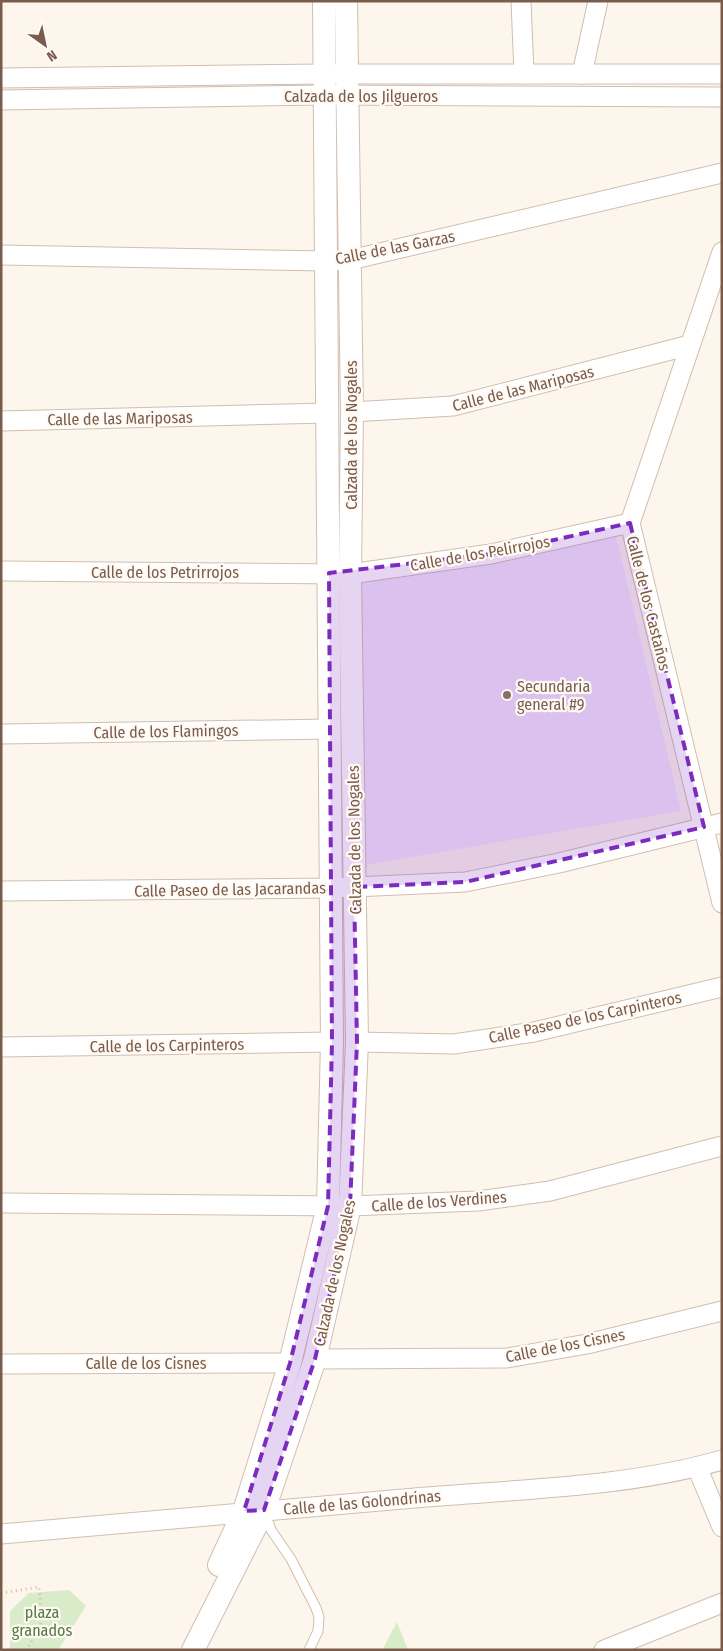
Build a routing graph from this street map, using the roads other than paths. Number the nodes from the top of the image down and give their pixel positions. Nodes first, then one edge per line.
1 (324, 1) edge
2 (346, 1) edge
3 (521, 1) edge
4 (598, 1) edge
5 (524, 74) junction
6 (582, 74) junction
7 (722, 74) edge
8 (1, 78) edge
9 (335, 85) junction
10 (722, 97) edge
11 (1, 100) edge
12 (722, 173) edge
13 (722, 252) edge
14 (1, 255) edge
15 (350, 260) junction
16 (326, 261) junction
17 (690, 345) junction
18 (328, 412) junction
19 (352, 412) junction
20 (1, 421) edge
21 (630, 523) junction
22 (1, 571) edge
23 (340, 574) junction
24 (330, 729) junction
25 (1, 734) edge
26 (713, 825) edge
27 (354, 887) junction
28 (331, 888) junction
29 (1, 891) edge
30 (722, 903) edge
31 (722, 987) edge
32 (332, 1042) junction
33 (357, 1042) junction
34 (1, 1047) edge
35 (722, 1146) edge
36 (1, 1203) edge
37 (328, 1206) junction
38 (350, 1206) junction
39 (722, 1311) edge
40 (316, 1359) junction
41 (290, 1363) junction
42 (1, 1364) edge
43 (722, 1460) edge
44 (697, 1467) junction
45 (254, 1511) junction
46 (722, 1527) edge
47 (1, 1534) edge
48 (722, 1603) edge
49 (208, 1604) junction
50 (176, 1650) edge
51 (192, 1650) edge
52 (309, 1650) edge
53 (604, 1650) edge

1 - 9 street, Calzada de los Nogales
2 - 9 street, Calzada de los Nogales
3 - 5 street
4 - 6 street
5 - 6 street, Calzada de los Jilgueros
5 - 9 street, Calzada de los Jilgueros
6 - 7 street, Calzada de los Jilgueros
8 - 9 street, Calzada de los Jilgueros
9 - 10 street, Calzada de los Jilgueros
9 - 11 street, Calzada de los Jilgueros
9 - 15 street, Calzada de los Nogales
9 - 16 street, Calzada de los Nogales
12 - 15 street, Calle de las Garzas
13 - 17 street, Calle de los Castaños
14 - 16 street, Calle de las Garzas
15 - 16 street, Calle de las Garzas
15 - 19 street, Calzada de los Nogales
16 - 18 street, Calzada de los Nogales
17 - 19 street, Calle de las Mariposas
17 - 21 street, Calle de los Castaños
18 - 20 street, Calle de las Mariposas
18 - 23 street, Calzada de los Nogales
19 - 23 street, Calzada de los Nogales
21 - 23 street, Calle de los Pelirrojos
21 - 26 street, Calle de los Castaños
22 - 23 street, Calle de los Petrirrojos
23 - 24 street, Calzada de los Nogales
23 - 27 street, Calzada de los Nogales
24 - 25 street, Calle de los Flamingos
24 - 28 street, Calzada de los Nogales
26 - 27 street, Calle Paseo de las Jacarandas
26 - 30 street, Calle de los Castaños
27 - 28 street, Calle Paseo de las Jacarandas
27 - 33 street, Calzada de los Nogales
28 - 29 street, Calle Paseo de las Jacarandas
28 - 32 street, Calzada de los Nogales
31 - 33 street, Calle Paseo de los Carpinteros
32 - 34 street, Calle de los Carpinteros
32 - 37 street, Calzada de los Nogales
33 - 38 street, Calzada de los Nogales
35 - 38 street, Calle de los Verdines
36 - 37 street, Calle de los Verdines
37 - 38 street, Calle de los Verdines
37 - 41 street, Calzada de los Nogales
38 - 40 street, Calzada de los Nogales
39 - 40 street, Calle de los Cisnes
40 - 45 street, Calzada de los Nogales
41 - 42 street, Calle de los Cisnes
41 - 45 street, Calzada de los Nogales
43 - 44 street, Calle de las Golondrinas
44 - 45 street, Calle de las Golondrinas
44 - 46 street
45 - 47 street, Calle de las Golondrinas
45 - 49 street, Calzada de los Nogales
45 - 52 lane
48 - 53 street
49 - 50 street, Calzada de los Nogales
49 - 51 street, Calzada de los Nogales

